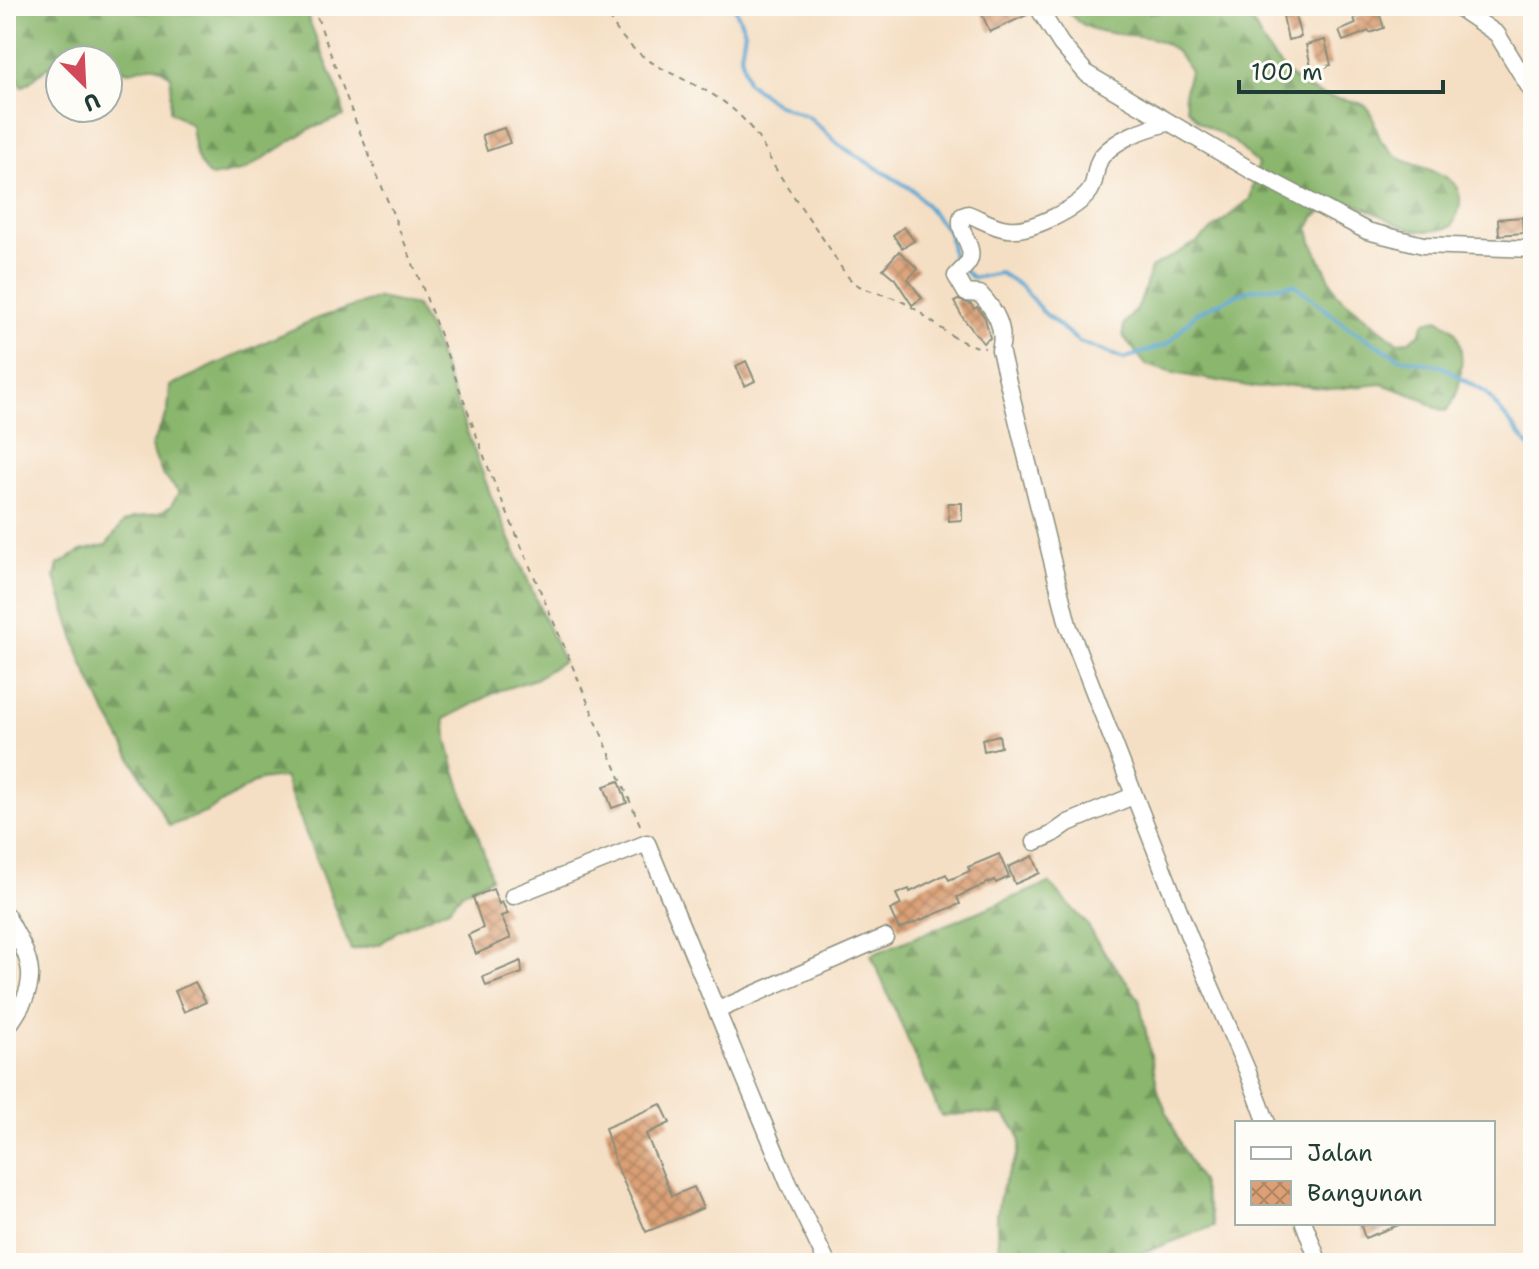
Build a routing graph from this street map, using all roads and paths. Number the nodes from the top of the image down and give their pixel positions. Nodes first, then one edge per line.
1 (313, 6) edge
2 (603, 6) edge
3 (1037, 6) edge
4 (1456, 6) edge
5 (1533, 93) edge
6 (1167, 123) junction
7 (1533, 249) edge
8 (1000, 350) junction
9 (1133, 796) junction
10 (1035, 842) dead end
11 (647, 843) junction
12 (513, 896) dead end
13 (6, 915) edge
14 (885, 937) dead end
15 (718, 1010) junction
16 (6, 1029) edge
17 (1266, 1121) edge
18 (1305, 1225) edge
19 (827, 1263) edge
20 (1319, 1263) edge

1 - 11 path
2 - 8 path
3 - 6 street
4 - 5 street
6 - 7 street
6 - 8 street
8 - 9 street
9 - 10 street
9 - 17 street
11 - 12 street
11 - 15 street
13 - 16 street
14 - 15 street
15 - 19 street
18 - 20 street

